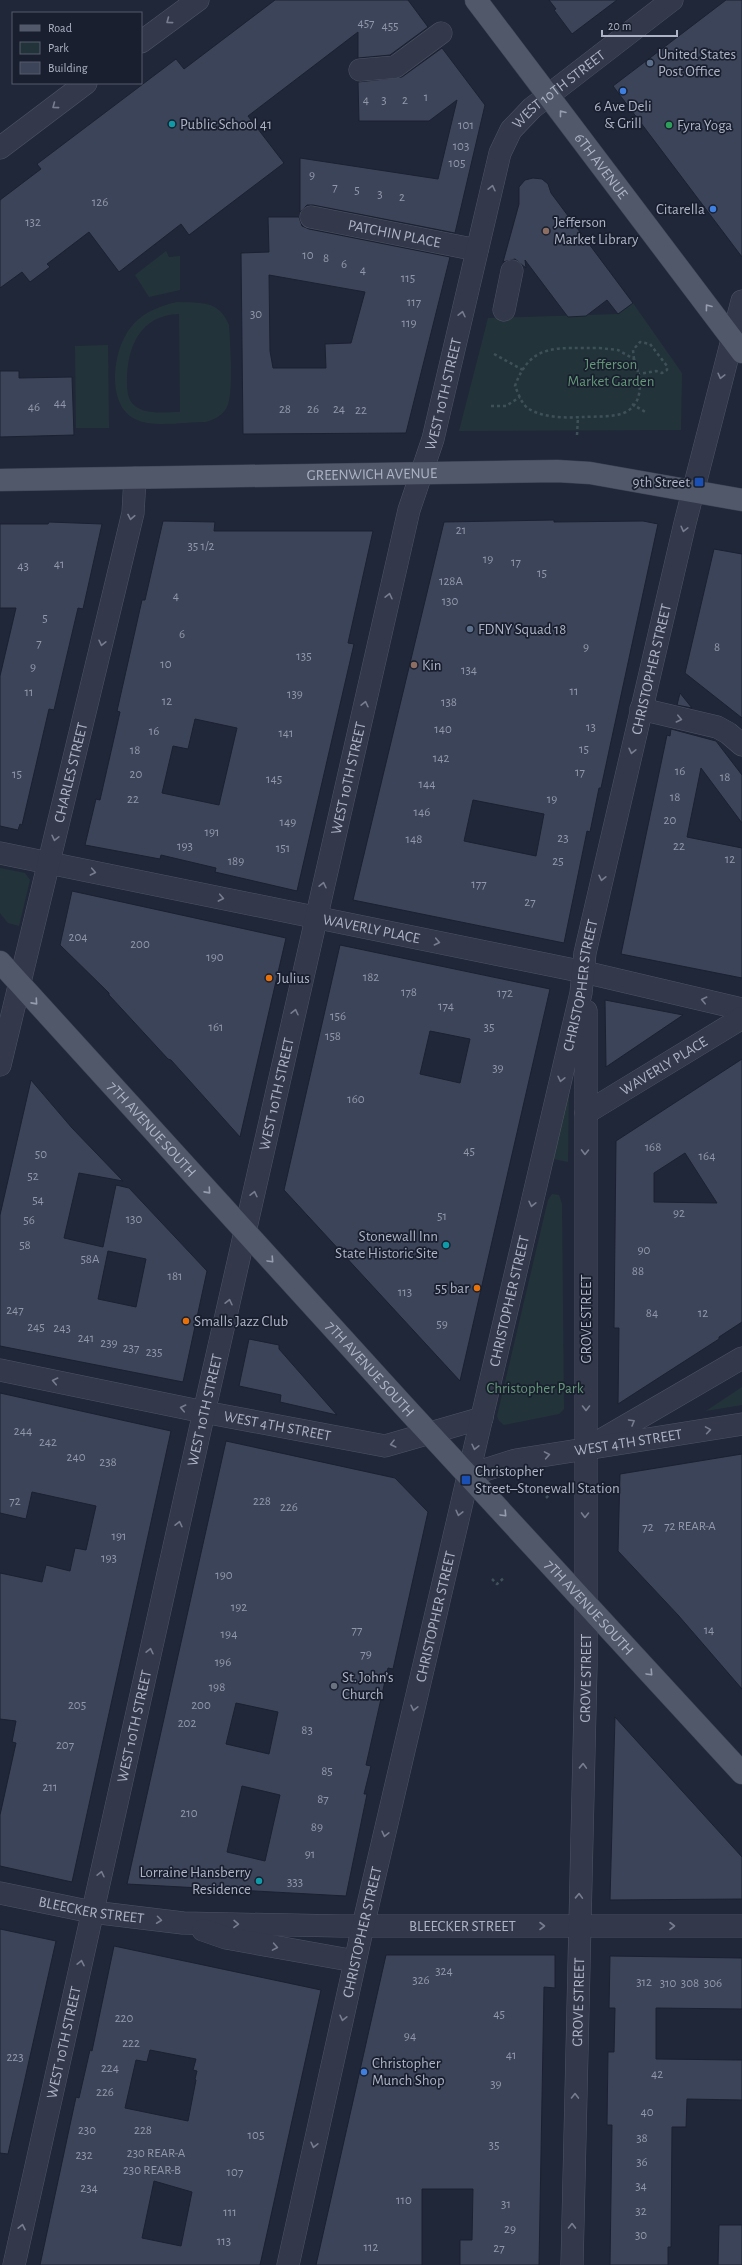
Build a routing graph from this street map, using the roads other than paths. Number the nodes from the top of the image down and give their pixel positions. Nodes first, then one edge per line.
1 (198, 0) edge
2 (476, 0) edge
3 (672, 0) edge
4 (441, 33) dead end
5 (142, 41) edge
6 (360, 70) dead end
7 (85, 84) edge
8 (548, 95) junction
9 (0, 148) edge
10 (311, 217) dead end
11 (477, 250) junction
12 (512, 271) dead end
13 (742, 301) edge
14 (504, 310) dead end
15 (736, 345) edge
16 (421, 474) junction
17 (135, 478) junction
18 (0, 480) edge
19 (694, 491) junction
20 (742, 500) edge
21 (641, 709) junction
22 (742, 745) edge
23 (0, 853) edge
24 (49, 863) junction
25 (316, 917) junction
26 (0, 962) edge
27 (584, 972) junction
28 (19, 984) junction
29 (742, 1009) edge
30 (742, 1018) edge
31 (0, 1065) edge
32 (586, 1113) junction
33 (245, 1232) junction
34 (742, 1358) edge
35 (0, 1370) edge
36 (204, 1412) junction
37 (482, 1418) junction
38 (742, 1424) edge
39 (431, 1434) junction
40 (586, 1448) junction
41 (469, 1475) junction
42 (586, 1602) junction
43 (742, 1773) edge
44 (0, 1893) edge
45 (92, 1912) junction
46 (183, 1923) junction
47 (363, 1926) junction
48 (578, 1926) junction
49 (742, 1926) edge
50 (355, 1961) junction
51 (14, 2265) edge
52 (288, 2265) edge
53 (572, 2265) edge

1 -> 5 street
2 - 8 main road, 6TH AVENUE
3 - 8 street, WEST 10TH STREET
4 - 6 street
7 -> 9 street
11 -> 8 street, WEST 10TH STREET
15 -> 8 main road, 6TH AVENUE
10 - 11 street, PATCHIN PLACE
16 -> 11 street, WEST 10TH STREET
12 - 14 street
13 - 15 street, CHRISTOPHER STREET
15 -> 19 street, CHRISTOPHER STREET
16 - 17 main road, GREENWICH AVENUE
16 - 19 main road, GREENWICH AVENUE
25 -> 16 street, WEST 10TH STREET
17 - 18 main road, GREENWICH AVENUE
17 -> 24 street, CHARLES STREET
19 - 20 main road, GREENWICH AVENUE
19 -> 21 street, CHRISTOPHER STREET
21 -> 22 street
21 -> 27 street, CHRISTOPHER STREET
23 - 24 street, WAVERLY PLACE
24 -> 25 street, WAVERLY PLACE
24 - 28 street, CHARLES STREET
25 -> 27 street, WAVERLY PLACE
33 -> 25 street, WEST 10TH STREET
26 - 28 main road, 7TH AVENUE SOUTH
29 -> 27 street, WAVERLY PLACE
27 - 32 street, GROVE STREET
27 -> 37 street, CHRISTOPHER STREET
28 - 31 street, CHARLES STREET
28 -> 33 main road, 7TH AVENUE SOUTH
30 - 32 street, WAVERLY PLACE
32 -> 40 street, GROVE STREET
36 -> 33 street, WEST 10TH STREET
33 -> 39 main road, 7TH AVENUE SOUTH
40 -> 34 street
36 -> 35 street, WEST 4TH STREET
39 -> 36 street, WEST 4TH STREET
45 -> 36 street, WEST 10TH STREET
37 - 39 street, WEST 4TH STREET
37 -> 41 street, CHRISTOPHER STREET
40 -> 38 street, WEST 4TH STREET
39 - 41 main road, 7TH AVENUE SOUTH
41 -> 40 street, WEST 4TH STREET
40 -> 42 street, GROVE STREET
41 -> 42 main road, 7TH AVENUE SOUTH
41 -> 47 street, CHRISTOPHER STREET
42 -> 43 main road, 7TH AVENUE SOUTH
48 -> 42 street, GROVE STREET
44 - 45 street, BLEECKER STREET
45 -> 46 street, BLEECKER STREET
51 -> 45 street, WEST 10TH STREET
46 -> 47 street, BLEECKER STREET
46 -> 50 street, BLEECKER STREET
47 -> 48 street, BLEECKER STREET
47 - 50 street, CHRISTOPHER STREET
48 -> 49 street, BLEECKER STREET
53 -> 48 street, GROVE STREET
50 -> 52 street, CHRISTOPHER STREET

